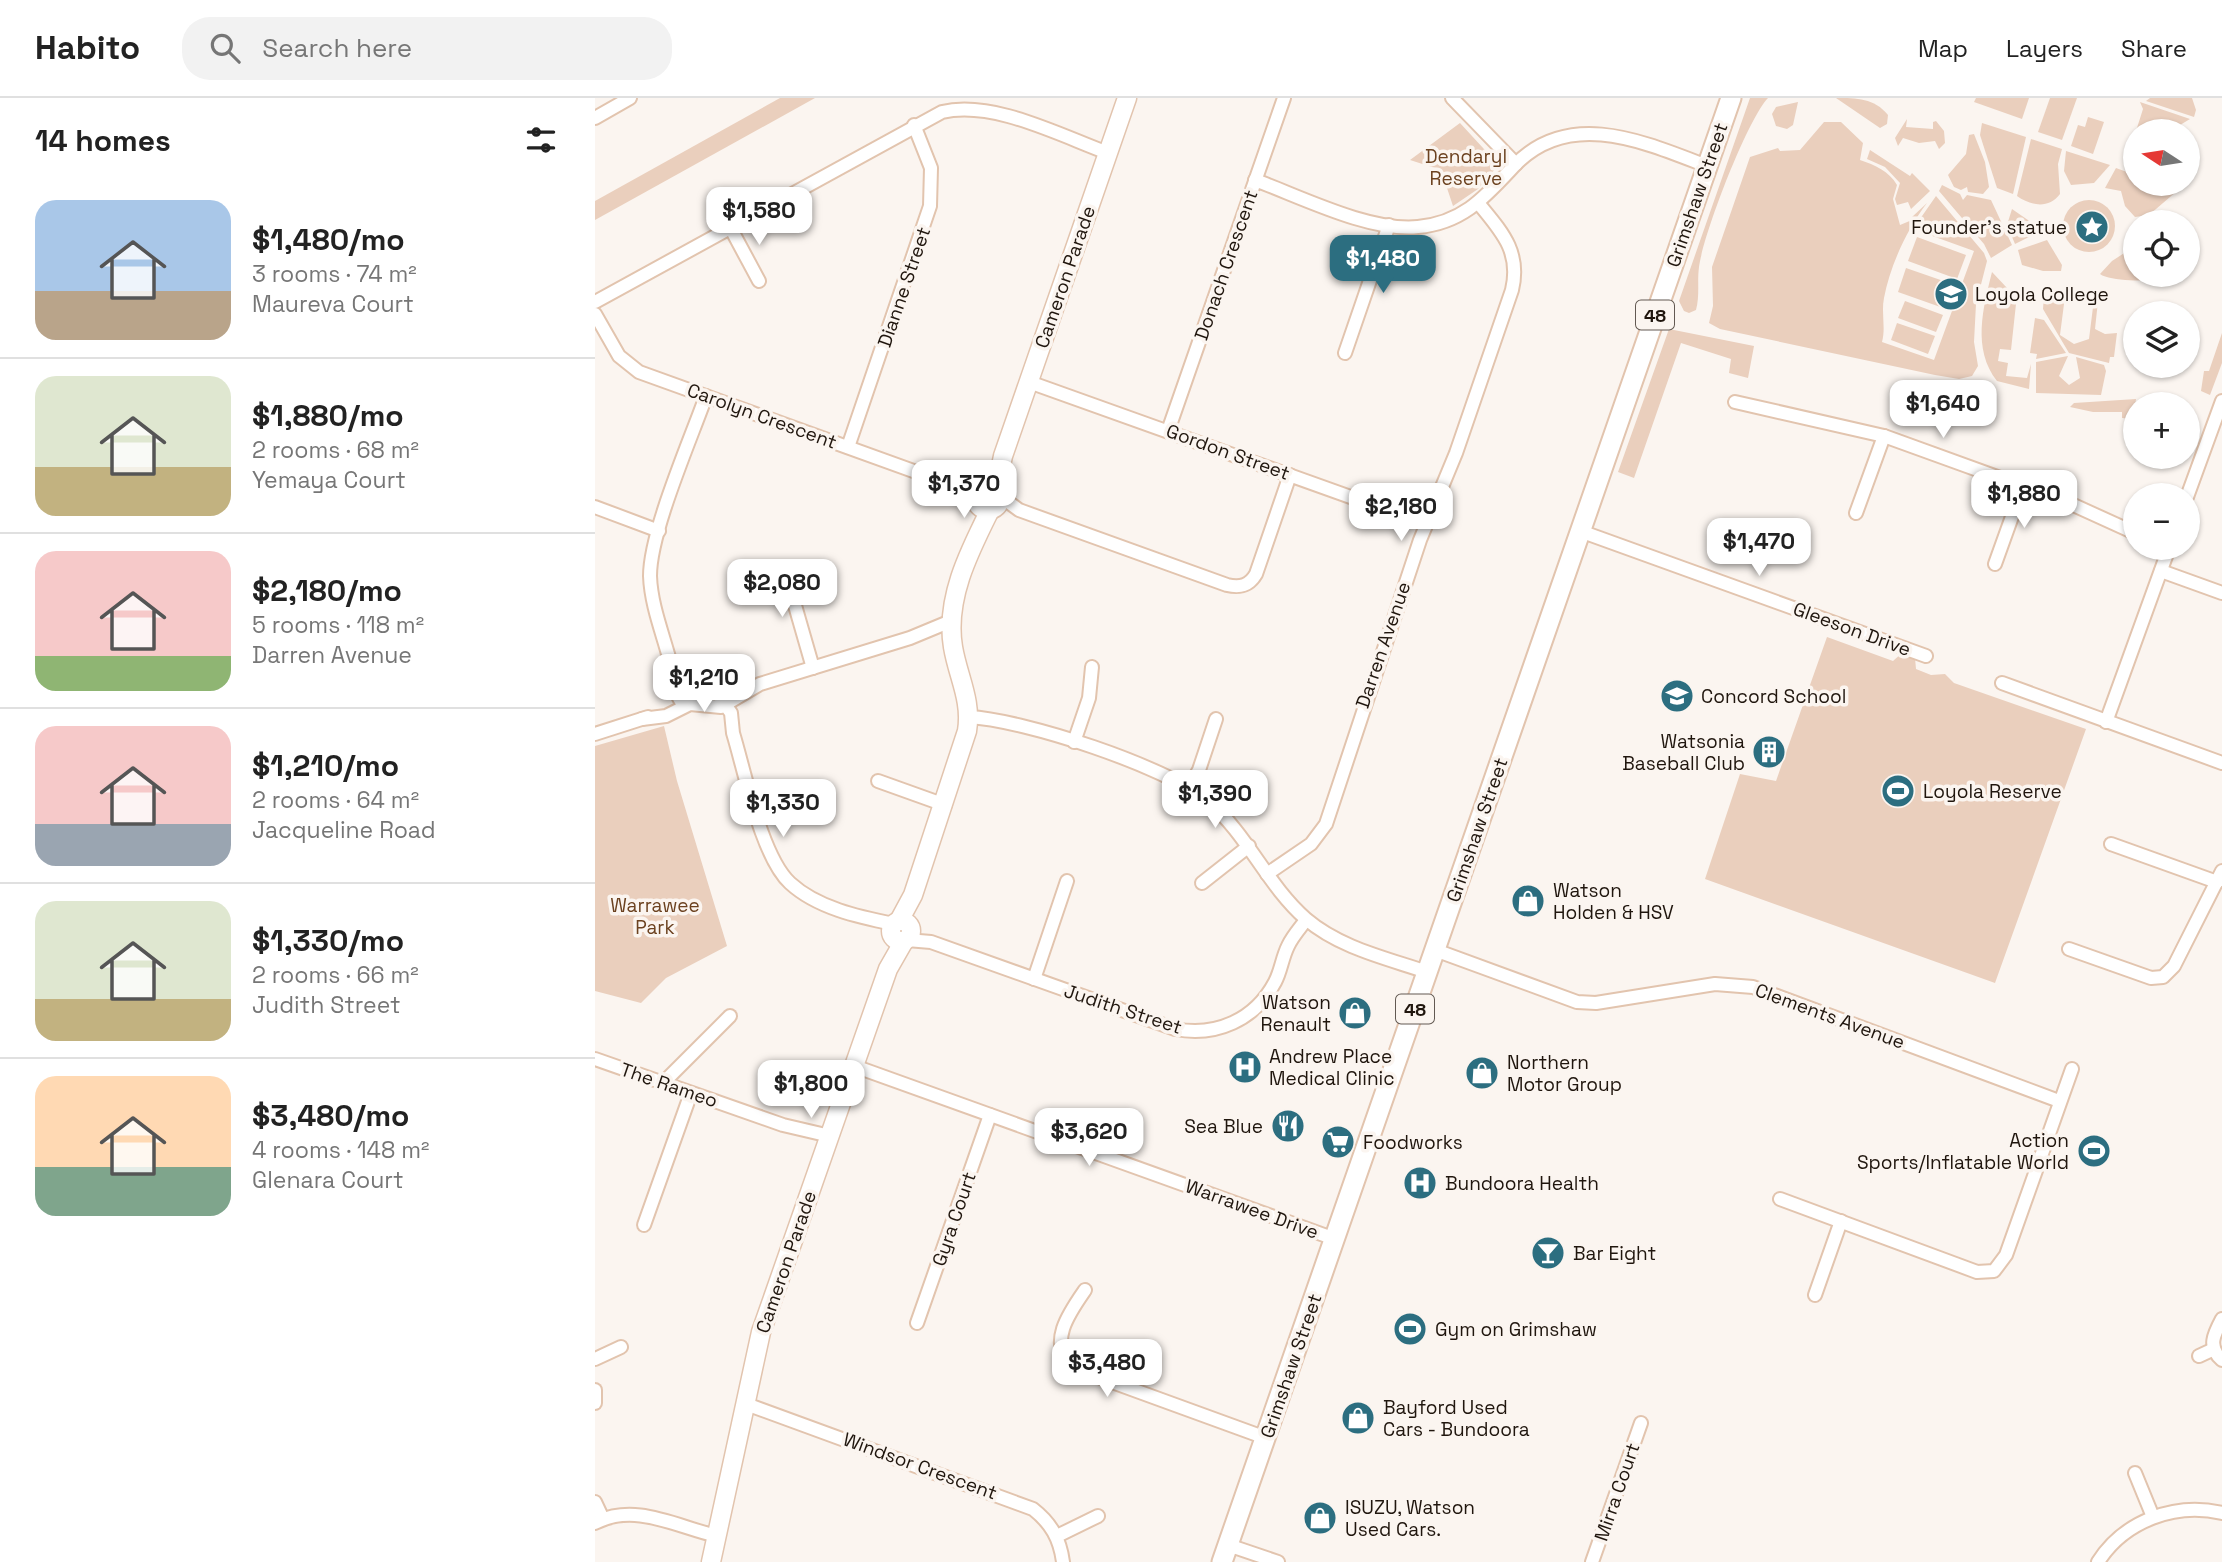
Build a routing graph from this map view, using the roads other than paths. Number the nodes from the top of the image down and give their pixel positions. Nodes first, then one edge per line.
1 (630, 98) edge
2 (1127, 98) edge
3 (1284, 98) edge
4 (1452, 98) edge
5 (1731, 98) edge
6 (980, 103) edge
7 (595, 118) edge
8 (914, 125) junction
9 (1108, 153) junction
10 (1516, 164) junction
11 (1707, 166) junction
12 (1255, 180) junction
13 (1479, 204) junction
14 (1389, 225) junction
15 (730, 228) junction
16 (759, 281) dead end
17 (595, 302) edge
18 (595, 314) edge
19 (1345, 353) dead end
20 (1029, 382) junction
21 (706, 396) junction
22 (2222, 401) edge
23 (1735, 402) dead end
24 (1168, 431) junction
25 (1884, 436) junction
26 (848, 447) junction
27 (1290, 474) junction
28 (2192, 483) edge
29 (2023, 486) junction
30 (988, 499) junction
31 (595, 507) edge
32 (1856, 513) dead end
33 (1426, 524) junction
34 (2123, 528) edge
35 (659, 531) junction
36 (1580, 531) junction
37 (2165, 560) edge
38 (1994, 564) dead end
39 (792, 566) dead end
40 (2161, 571) junction
41 (2222, 593) edge
42 (952, 628) junction
43 (1926, 656) dead end
44 (1092, 667) dead end
45 (813, 668) junction
46 (2002, 683) dead end
47 (681, 700) junction
48 (723, 703) junction
49 (969, 717) junction
50 (1216, 719) dead end
51 (2106, 722) junction
52 (595, 734) edge
53 (1074, 742) junction
54 (2222, 762) edge
55 (878, 781) dead end
56 (1189, 787) junction
57 (944, 805) junction
58 (2111, 844) dead end
59 (1249, 845) junction
60 (1267, 874) junction
61 (2219, 876) edge
62 (1067, 881) dead end
63 (1202, 883) dead end
64 (1306, 920) junction
65 (901, 931) junction
66 (2069, 949) dead end
67 (1435, 950) junction
68 (1427, 972) junction
69 (1034, 979) junction
70 (730, 1016) dead end
71 (595, 1059) edge
72 (854, 1066) junction
73 (2072, 1069) dead end
74 (663, 1083) junction
75 (691, 1093) junction
76 (2059, 1101) junction
77 (990, 1115) junction
78 (828, 1140) junction
79 (1780, 1199) dead end
80 (1841, 1221) junction
81 (644, 1225) dead end
82 (1335, 1239) junction
83 (1085, 1290) dead end
84 (1815, 1295) dead end
85 (2222, 1318) edge
86 (917, 1323) dead end
87 (621, 1347) dead end
88 (2218, 1355) edge
89 (2199, 1356) dead end
90 (595, 1359) edge
91 (595, 1390) edge
92 (595, 1403) edge
93 (746, 1404) junction
94 (1641, 1423) dead end
95 (1266, 1438) junction
96 (2135, 1473) dead end
97 (595, 1502) edge
98 (2222, 1513) edge
99 (1098, 1516) dead end
100 (2153, 1517) junction
101 (599, 1521) edge
102 (718, 1532) junction
103 (1057, 1536) junction
104 (1225, 1554) edge
105 (711, 1562) edge
106 (1063, 1562) edge
107 (1278, 1562) edge
108 (1592, 1562) edge
109 (2098, 1562) edge

1 - 7 street
2 - 9 street, Cameron Parade
3 - 12 street, Donach Crescent
4 - 10 street
5 - 11 main road, Grimshaw Street / 48
6 - 8 street
6 - 9 street
8 - 15 street
8 - 26 street, Dianne Street
9 - 20 street, Cameron Parade
10 - 11 street
10 - 13 street
11 - 36 main road, Grimshaw Street / 48
12 - 14 street
12 - 24 street, Donach Crescent
13 - 14 street
13 - 33 street, Darren Avenue
14 - 19 street
15 - 16 street
15 - 17 street
18 - 21 street, Carolyn Crescent
20 - 24 street, Gordon Street
20 - 30 street, Cameron Parade
21 - 26 street, Carolyn Crescent
21 - 35 street
22 - 28 street
23 - 25 street
24 - 27 street, Gordon Street
25 - 29 street
25 - 32 street
26 - 30 street, Carolyn Crescent
27 - 30 street, Carolyn Crescent
27 - 33 street, Gordon Street
29 - 34 street
29 - 38 street
30 - 42 street, Cameron Parade
31 - 35 street
33 - 60 street, Darren Avenue
35 - 47 street
36 - 43 street, Gleeson Drive
36 - 67 main road, Grimshaw Street / 48
37 - 40 street
39 - 45 street
40 - 41 street
40 - 51 street
42 - 45 street
42 - 49 street, Cameron Parade
44 - 53 street
45 - 48 street
46 - 51 street
47 - 48 street
47 - 52 street
48 - 65 street, Judith Street
49 - 53 street
49 - 57 street, Cameron Parade
50 - 56 street
51 - 54 street
53 - 56 street
55 - 57 street
56 - 59 street
57 - 65 street, Cameron Parade
58 - 61 street
59 - 60 street
59 - 63 street
60 - 64 street
61 - 66 street
62 - 69 street
64 - 68 street
64 - 69 street, Judith Street
65 - 69 street, Judith Street
65 - 72 street, Cameron Parade
67 - 68 main road, Grimshaw Street / 48
67 - 76 street, Clements Avenue
68 - 82 main road, Grimshaw Street / 48
70 - 74 street
71 - 74 street, The Rameo
72 - 77 street, Warrawee Drive
72 - 78 street, Cameron Parade
73 - 76 street
74 - 75 street, The Rameo
75 - 78 street, The Rameo
75 - 81 street
76 - 80 street
77 - 82 street, Warrawee Drive
77 - 86 street, Gyra Court
78 - 93 street, Cameron Parade
79 - 80 street
80 - 84 street
82 - 95 main road, Grimshaw Street / 48
83 - 95 street
85 - 88 street
87 - 90 street
88 - 89 street
91 - 92 street
93 - 102 street, Cameron Parade
93 - 103 street, Windsor Crescent
94 - 108 street, Mirra Court
95 - 104 main road, Grimshaw Street / 48
96 - 100 street
97 - 101 street
98 - 100 street
99 - 103 street
100 - 109 street
101 - 102 street
102 - 105 street, Cameron Parade
103 - 106 street, Windsor Crescent
104 - 107 street

